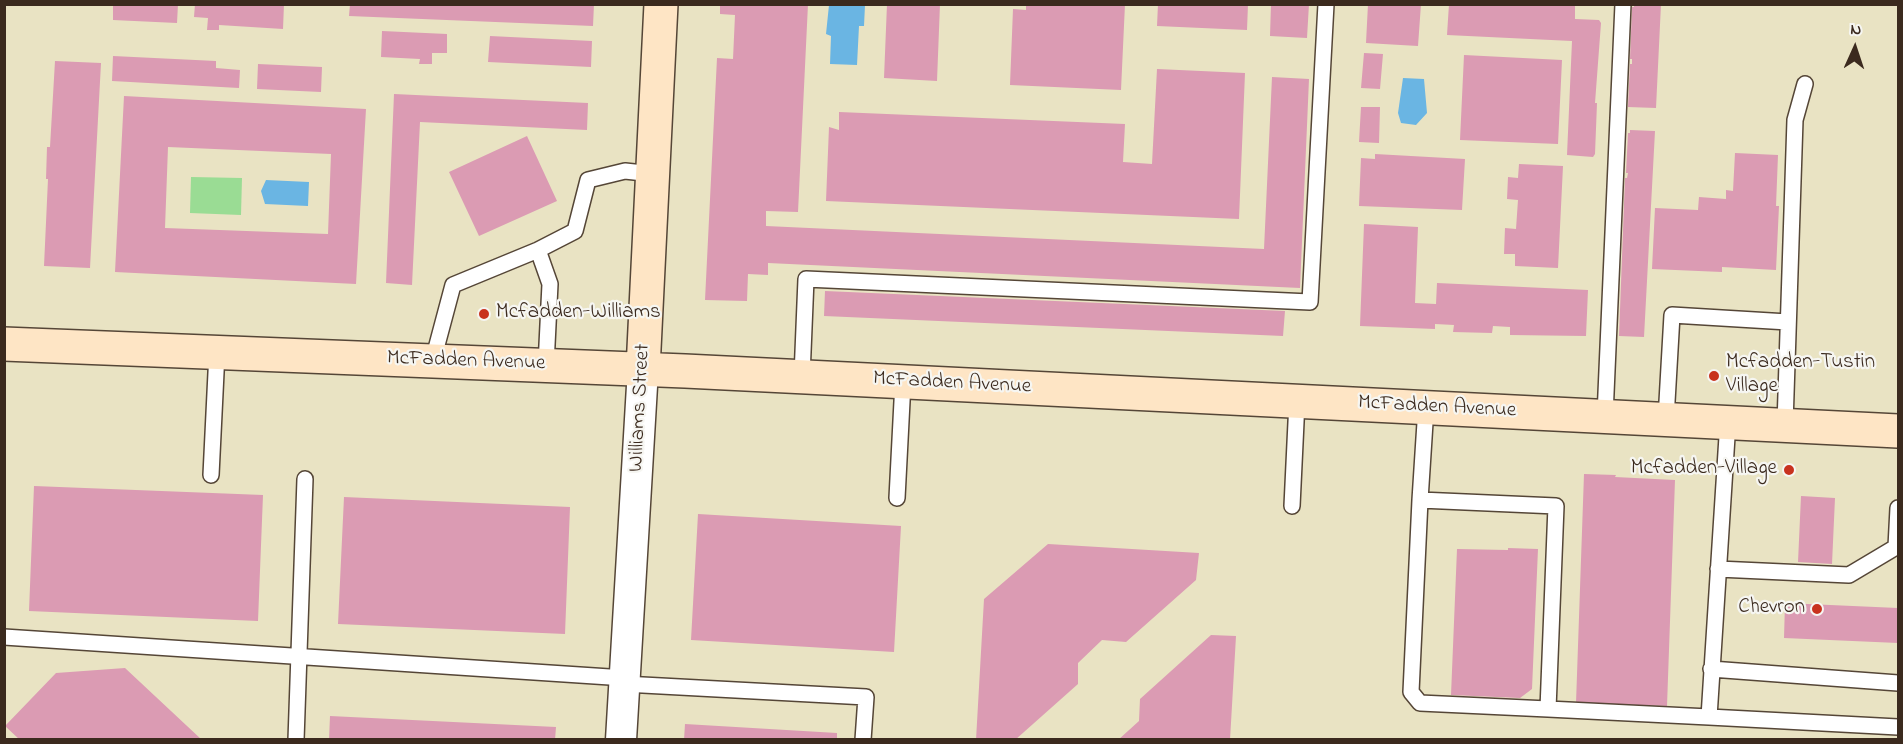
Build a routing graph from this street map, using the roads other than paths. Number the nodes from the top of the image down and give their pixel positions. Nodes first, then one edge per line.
1 (661, 4) edge
2 (1326, 4) edge
3 (1623, 4) edge
4 (1805, 84) dead end
5 (653, 174) junction
6 (538, 250) junction
7 (1788, 322) junction
8 (4, 344) edge
9 (217, 352) junction
10 (433, 360) junction
11 (546, 365) junction
12 (643, 369) junction
13 (802, 376) junction
14 (903, 382) junction
15 (1297, 401) junction
16 (1426, 407) junction
17 (1605, 416) junction
18 (1666, 419) junction
19 (1728, 421) junction
20 (1785, 424) junction
21 (1899, 431) edge
22 (211, 475) dead end
23 (305, 479) dead end
24 (897, 498) dead end
25 (1420, 500) junction
26 (1292, 506) dead end
27 (1899, 508) edge
28 (1897, 547) edge
29 (1718, 569) junction
30 (4, 637) edge
31 (299, 656) junction
32 (1712, 669) junction
33 (625, 681) junction
34 (1899, 683) edge
35 (1548, 709) junction
36 (1708, 717) junction
37 (1899, 727) edge
38 (296, 740) edge
39 (621, 740) edge
40 (863, 740) edge

1 - 5 main road, Williams Street
2 - 13 lane
3 - 17 lane
4 - 7 lane
5 - 6 lane
5 - 12 main road, Williams Street
6 - 10 lane
6 - 11 lane
7 - 18 lane
7 - 20 lane
8 - 9 main road, McFadden Avenue
9 - 10 main road, McFadden Avenue
9 - 22 lane
10 - 11 main road, McFadden Avenue
11 - 12 main road, McFadden Avenue
12 - 13 main road, McFadden Avenue
12 - 33 street, Williams Street
13 - 14 main road, McFadden Avenue
14 - 15 main road, McFadden Avenue
14 - 24 lane
15 - 16 main road, McFadden Avenue
15 - 26 lane
16 - 17 main road, McFadden Avenue
16 - 25 lane
17 - 18 main road, McFadden Avenue
18 - 19 main road, McFadden Avenue
19 - 20 main road, McFadden Avenue
19 - 29 lane
20 - 21 main road, McFadden Avenue
23 - 31 lane
25 - 35 lane
25 - 35 lane
27 - 28 lane
28 - 29 lane
29 - 32 lane
30 - 31 lane
31 - 33 lane
31 - 38 lane
32 - 34 lane
32 - 36 lane
33 - 39 street, Williams Street
33 - 40 lane
35 - 36 lane
36 - 37 lane

